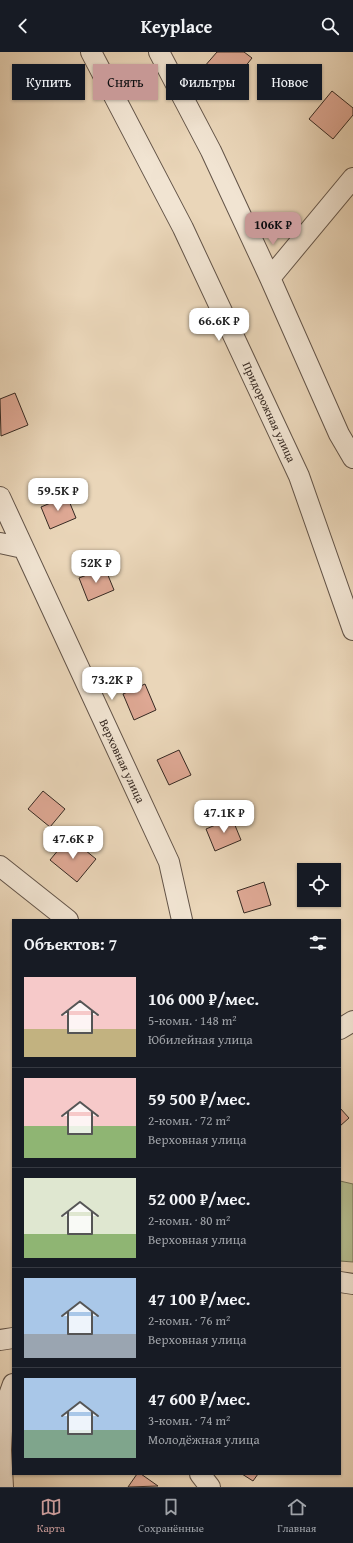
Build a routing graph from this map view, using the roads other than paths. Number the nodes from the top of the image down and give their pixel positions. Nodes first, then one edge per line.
1 (91, 52) edge
2 (159, 52) edge
3 (353, 178) edge
4 (270, 278) junction
5 (353, 458) edge
6 (0, 497) edge
7 (0, 543) edge
8 (24, 548) junction
9 (353, 630) edge
10 (0, 866) edge
11 (67, 919) edge
12 (182, 919) edge
13 (353, 1021) edge
14 (341, 1028) edge
15 (341, 1282) edge
16 (353, 1284) edge
17 (12, 1338) edge
18 (0, 1340) edge
19 (12, 1387) edge
20 (1, 1449) edge
21 (201, 1475) edge
22 (3, 1487) edge
23 (210, 1487) edge

1 - 9 street, Придорожная улица
2 - 4 street
3 - 4 street
4 - 5 street
6 - 8 street, Верховная улица
7 - 8 street
8 - 12 street, Верховная улица
10 - 11 street
13 - 14 street
15 - 16 street
17 - 18 street
19 - 20 street
20 - 22 street
21 - 23 street

